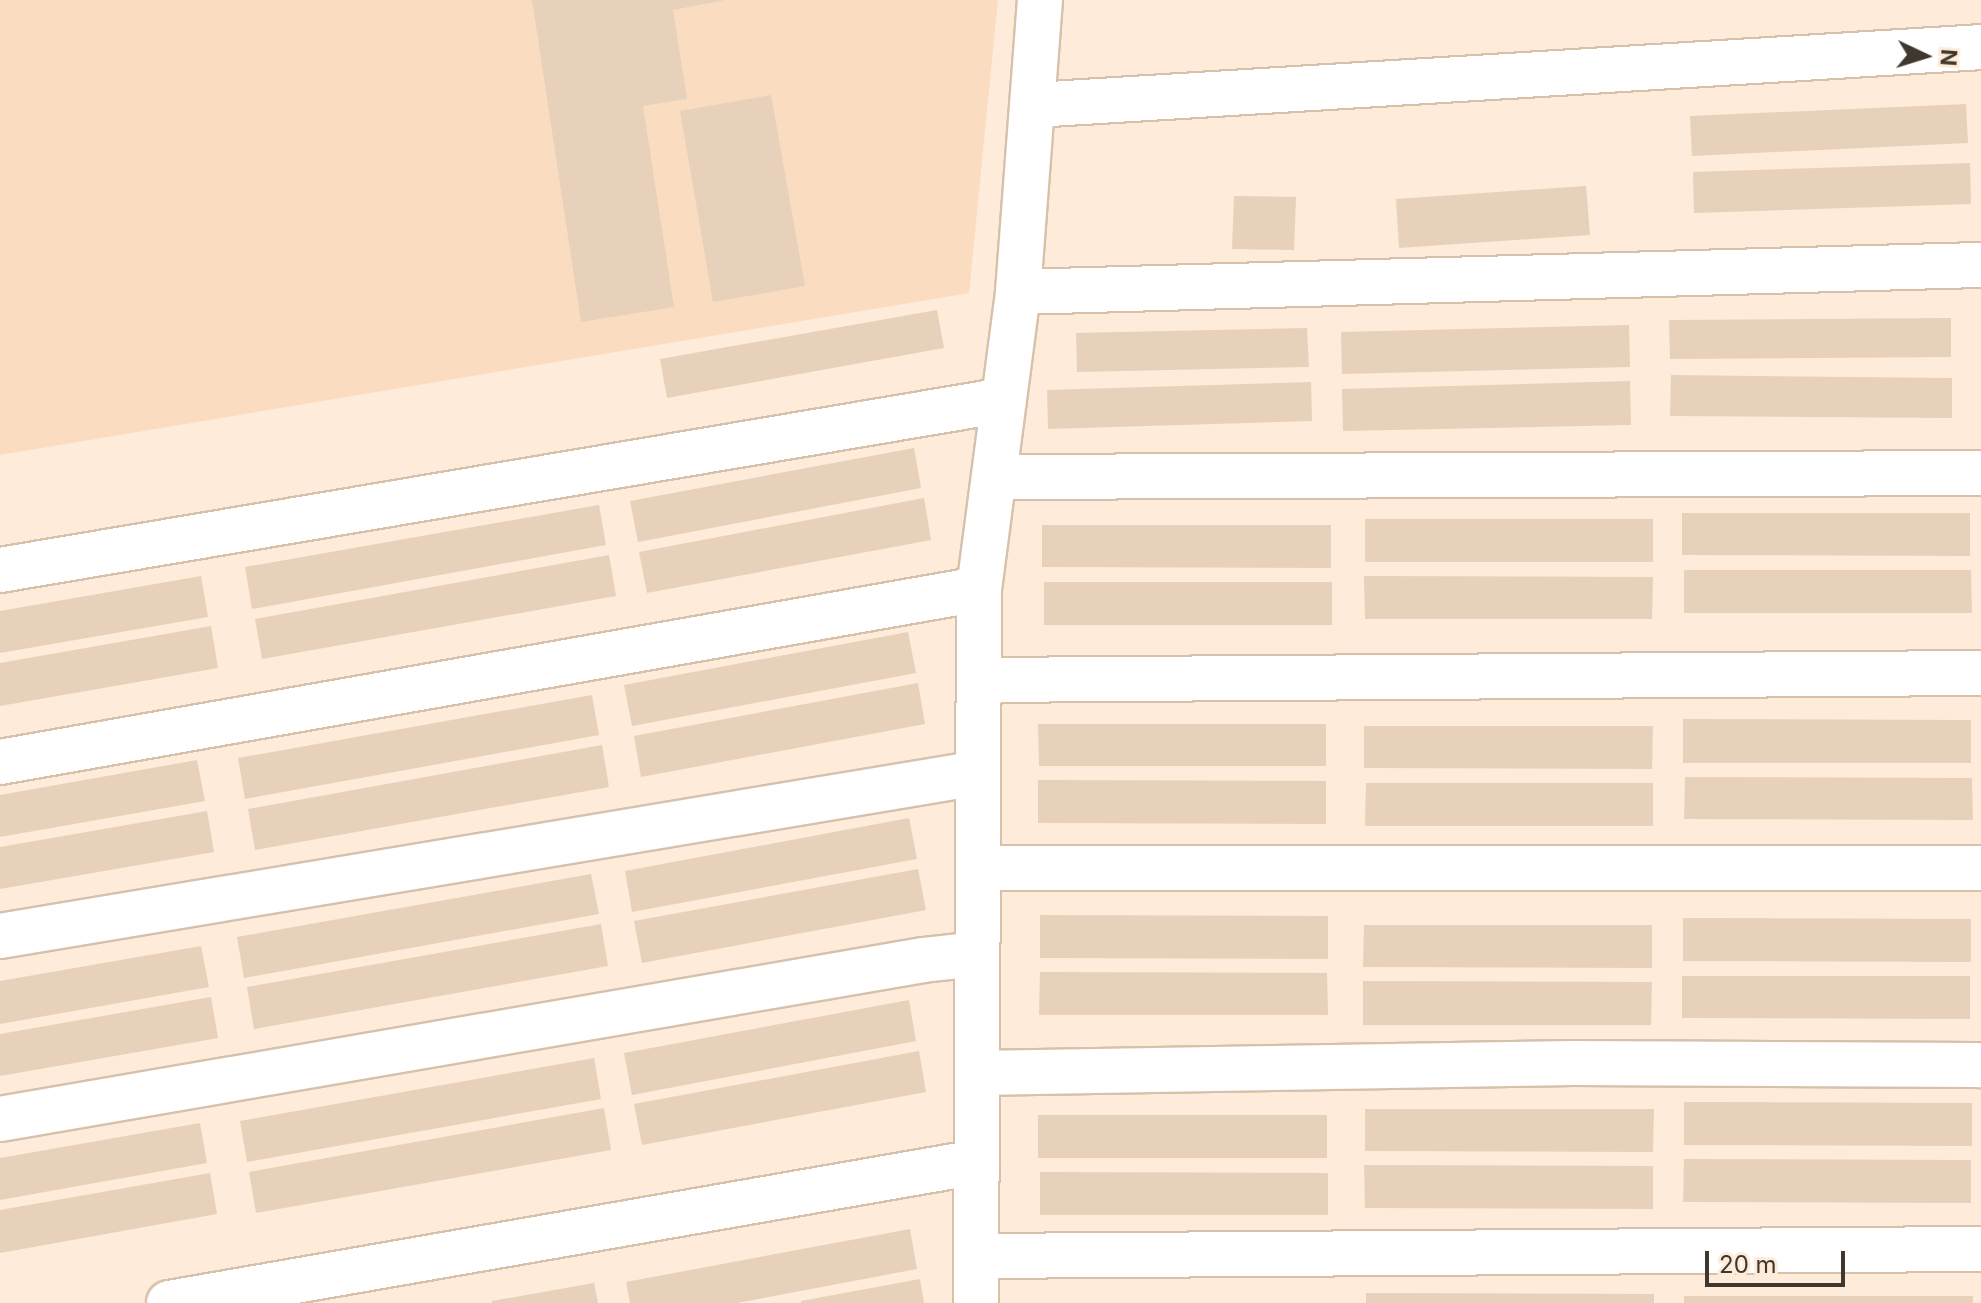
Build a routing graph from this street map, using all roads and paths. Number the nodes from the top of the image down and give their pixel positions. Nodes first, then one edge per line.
1 (1040, 0) edge
2 (1981, 47) edge
3 (1034, 105) junction
4 (1981, 265) edge
5 (1018, 292) junction
6 (1004, 400) junction
7 (1981, 473) edge
8 (994, 477) junction
9 (0, 570) edge
10 (979, 589) junction
11 (1981, 673) edge
12 (979, 680) junction
13 (0, 762) edge
14 (978, 773) junction
15 (978, 868) junction
16 (1981, 868) edge
17 (0, 936) edge
18 (977, 954) junction
19 (1981, 1065) edge
20 (977, 1073) junction
21 (0, 1119) edge
22 (977, 1162) junction
23 (1981, 1249) edge
24 (976, 1256) junction
25 (169, 1303) edge
26 (976, 1303) edge

1 - 3 street
2 - 3 street
3 - 5 street
4 - 5 street
5 - 6 street
6 - 8 street
6 - 9 street
7 - 8 street
8 - 10 street
10 - 12 street
10 - 13 street
11 - 12 street
12 - 14 street
14 - 15 street
14 - 17 street
15 - 16 street
15 - 18 street
18 - 20 street
18 - 21 street
19 - 20 street
20 - 22 street
22 - 24 street
22 - 25 street
23 - 24 street
24 - 26 street

